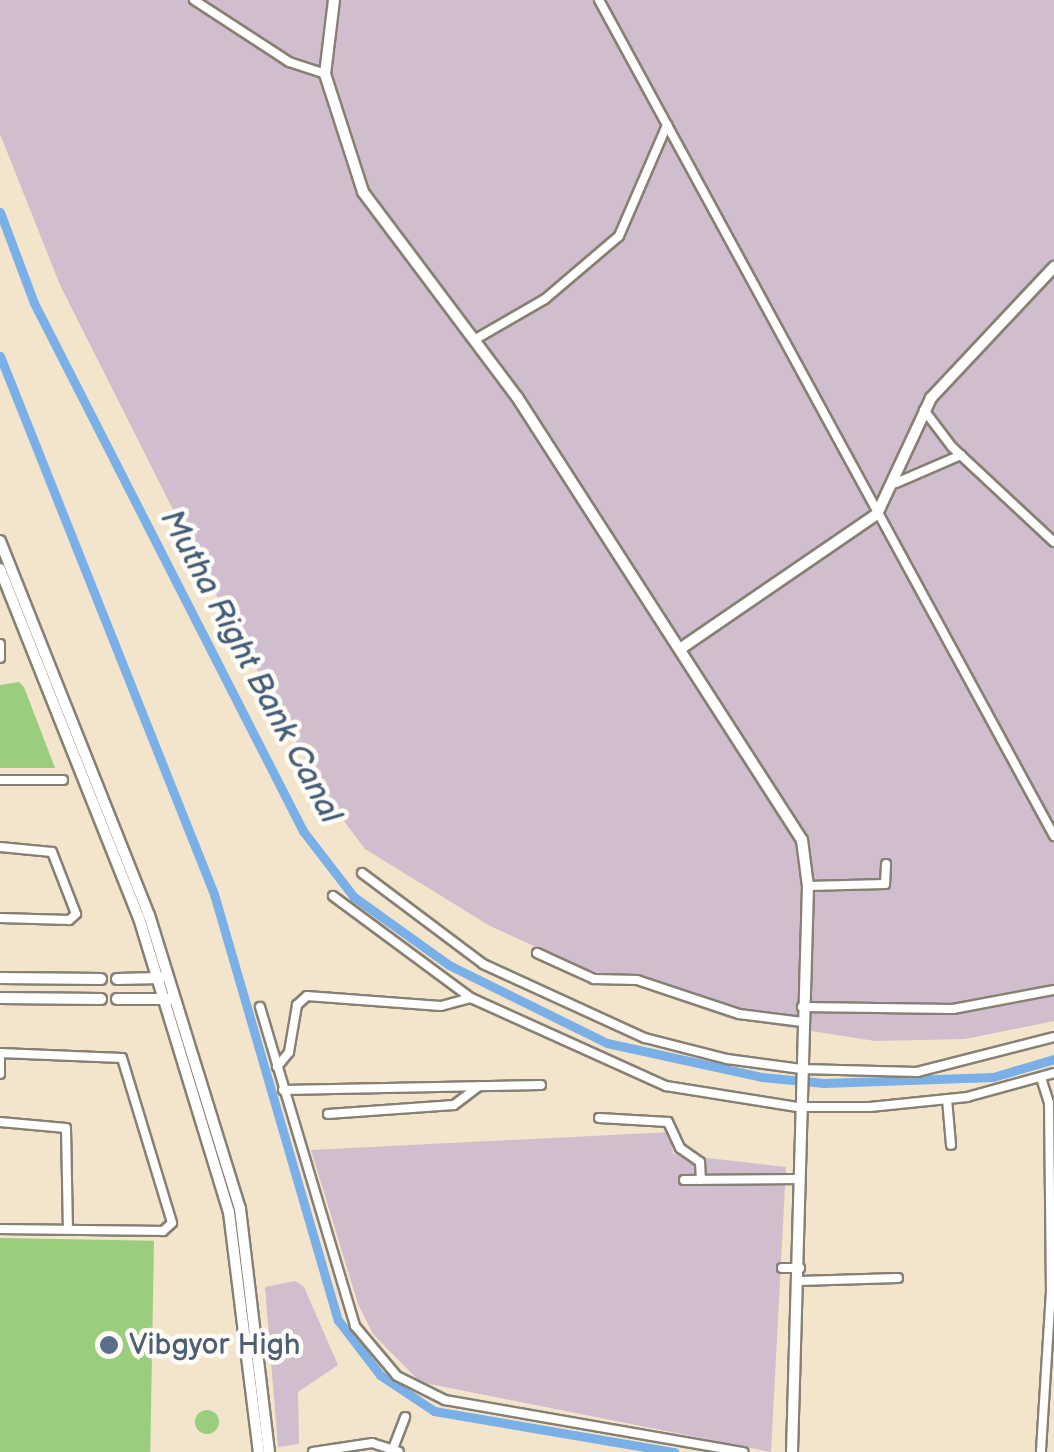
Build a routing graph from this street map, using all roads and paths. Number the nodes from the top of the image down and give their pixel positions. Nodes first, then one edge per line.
1 (194, 0) edge
2 (334, 0) edge
3 (599, 0) edge
4 (325, 74) junction
5 (667, 124) junction
6 (1054, 266) edge
7 (474, 340) junction
8 (924, 410) junction
9 (960, 454) junction
10 (896, 483) junction
11 (877, 514) junction
12 (0, 541) edge
13 (1054, 542) edge
14 (0, 569) edge
15 (0, 644) edge
16 (680, 649) junction
17 (0, 658) edge
18 (0, 780) edge
19 (63, 780) dead end
20 (1054, 836) edge
21 (0, 847) edge
22 (886, 864) dead end
23 (362, 873) dead end
24 (808, 886) junction
25 (334, 896) dead end
26 (0, 918) edge
27 (537, 952) dead end
28 (0, 978) edge
29 (164, 978) junction
30 (101, 979) dead end
31 (118, 979) dead end
32 (1054, 990) edge
33 (0, 998) edge
34 (471, 998) junction
35 (101, 999) dead end
36 (117, 999) dead end
37 (171, 999) junction
38 (260, 1007) dead end
39 (802, 1007) junction
40 (802, 1022) junction
41 (1054, 1038) edge
42 (0, 1053) edge
43 (276, 1066) junction
44 (800, 1072) junction
45 (1054, 1073) edge
46 (0, 1074) edge
47 (1041, 1078) junction
48 (483, 1084) junction
49 (541, 1085) dead end
50 (283, 1090) junction
51 (947, 1100) junction
52 (798, 1102) junction
53 (328, 1114) dead end
54 (600, 1118) dead end
55 (0, 1122) edge
56 (952, 1145) dead end
57 (800, 1178) junction
58 (684, 1180) dead end
59 (701, 1180) junction
60 (0, 1229) edge
61 (68, 1230) junction
62 (782, 1268) dead end
63 (800, 1268) junction
64 (898, 1278) dead end
65 (800, 1281) junction
66 (404, 1417) dead end
67 (396, 1449) edge
68 (259, 1452) edge
69 (269, 1452) edge
70 (313, 1452) edge
71 (744, 1452) edge
72 (792, 1452) edge
73 (1041, 1452) edge

1 - 4 street
2 - 4 street
3 - 5 street
4 - 7 street
5 - 7 street
5 - 11 street
6 - 8 street
7 - 16 street
8 - 9 street
8 - 10 street
9 - 10 street
9 - 13 street
10 - 11 street
11 - 16 street
11 - 20 street
12 - 29 street
14 - 29 street
15 - 17 street
16 - 24 street
18 - 19 street
21 - 26 street
22 - 24 street
23 - 44 street
24 - 39 street
25 - 34 street
27 - 40 street
28 - 30 street
29 - 31 street
29 - 37 street
32 - 39 street
33 - 35 street
34 - 43 street
34 - 52 street
36 - 37 street
37 - 68 street
37 - 69 street
38 - 43 street
39 - 40 street
40 - 44 street
41 - 44 street
42 - 46 street
42 - 61 street
43 - 50 street
44 - 52 street
45 - 47 street
47 - 51 street
47 - 73 street
48 - 49 street
48 - 50 street
48 - 53 street
50 - 71 street
51 - 52 street
51 - 56 street
52 - 57 street
54 - 59 street
55 - 61 street
57 - 59 street
57 - 63 street
58 - 59 street
60 - 61 street
62 - 63 street
63 - 65 street
64 - 65 street
65 - 72 street
66 - 67 street
67 - 70 street

